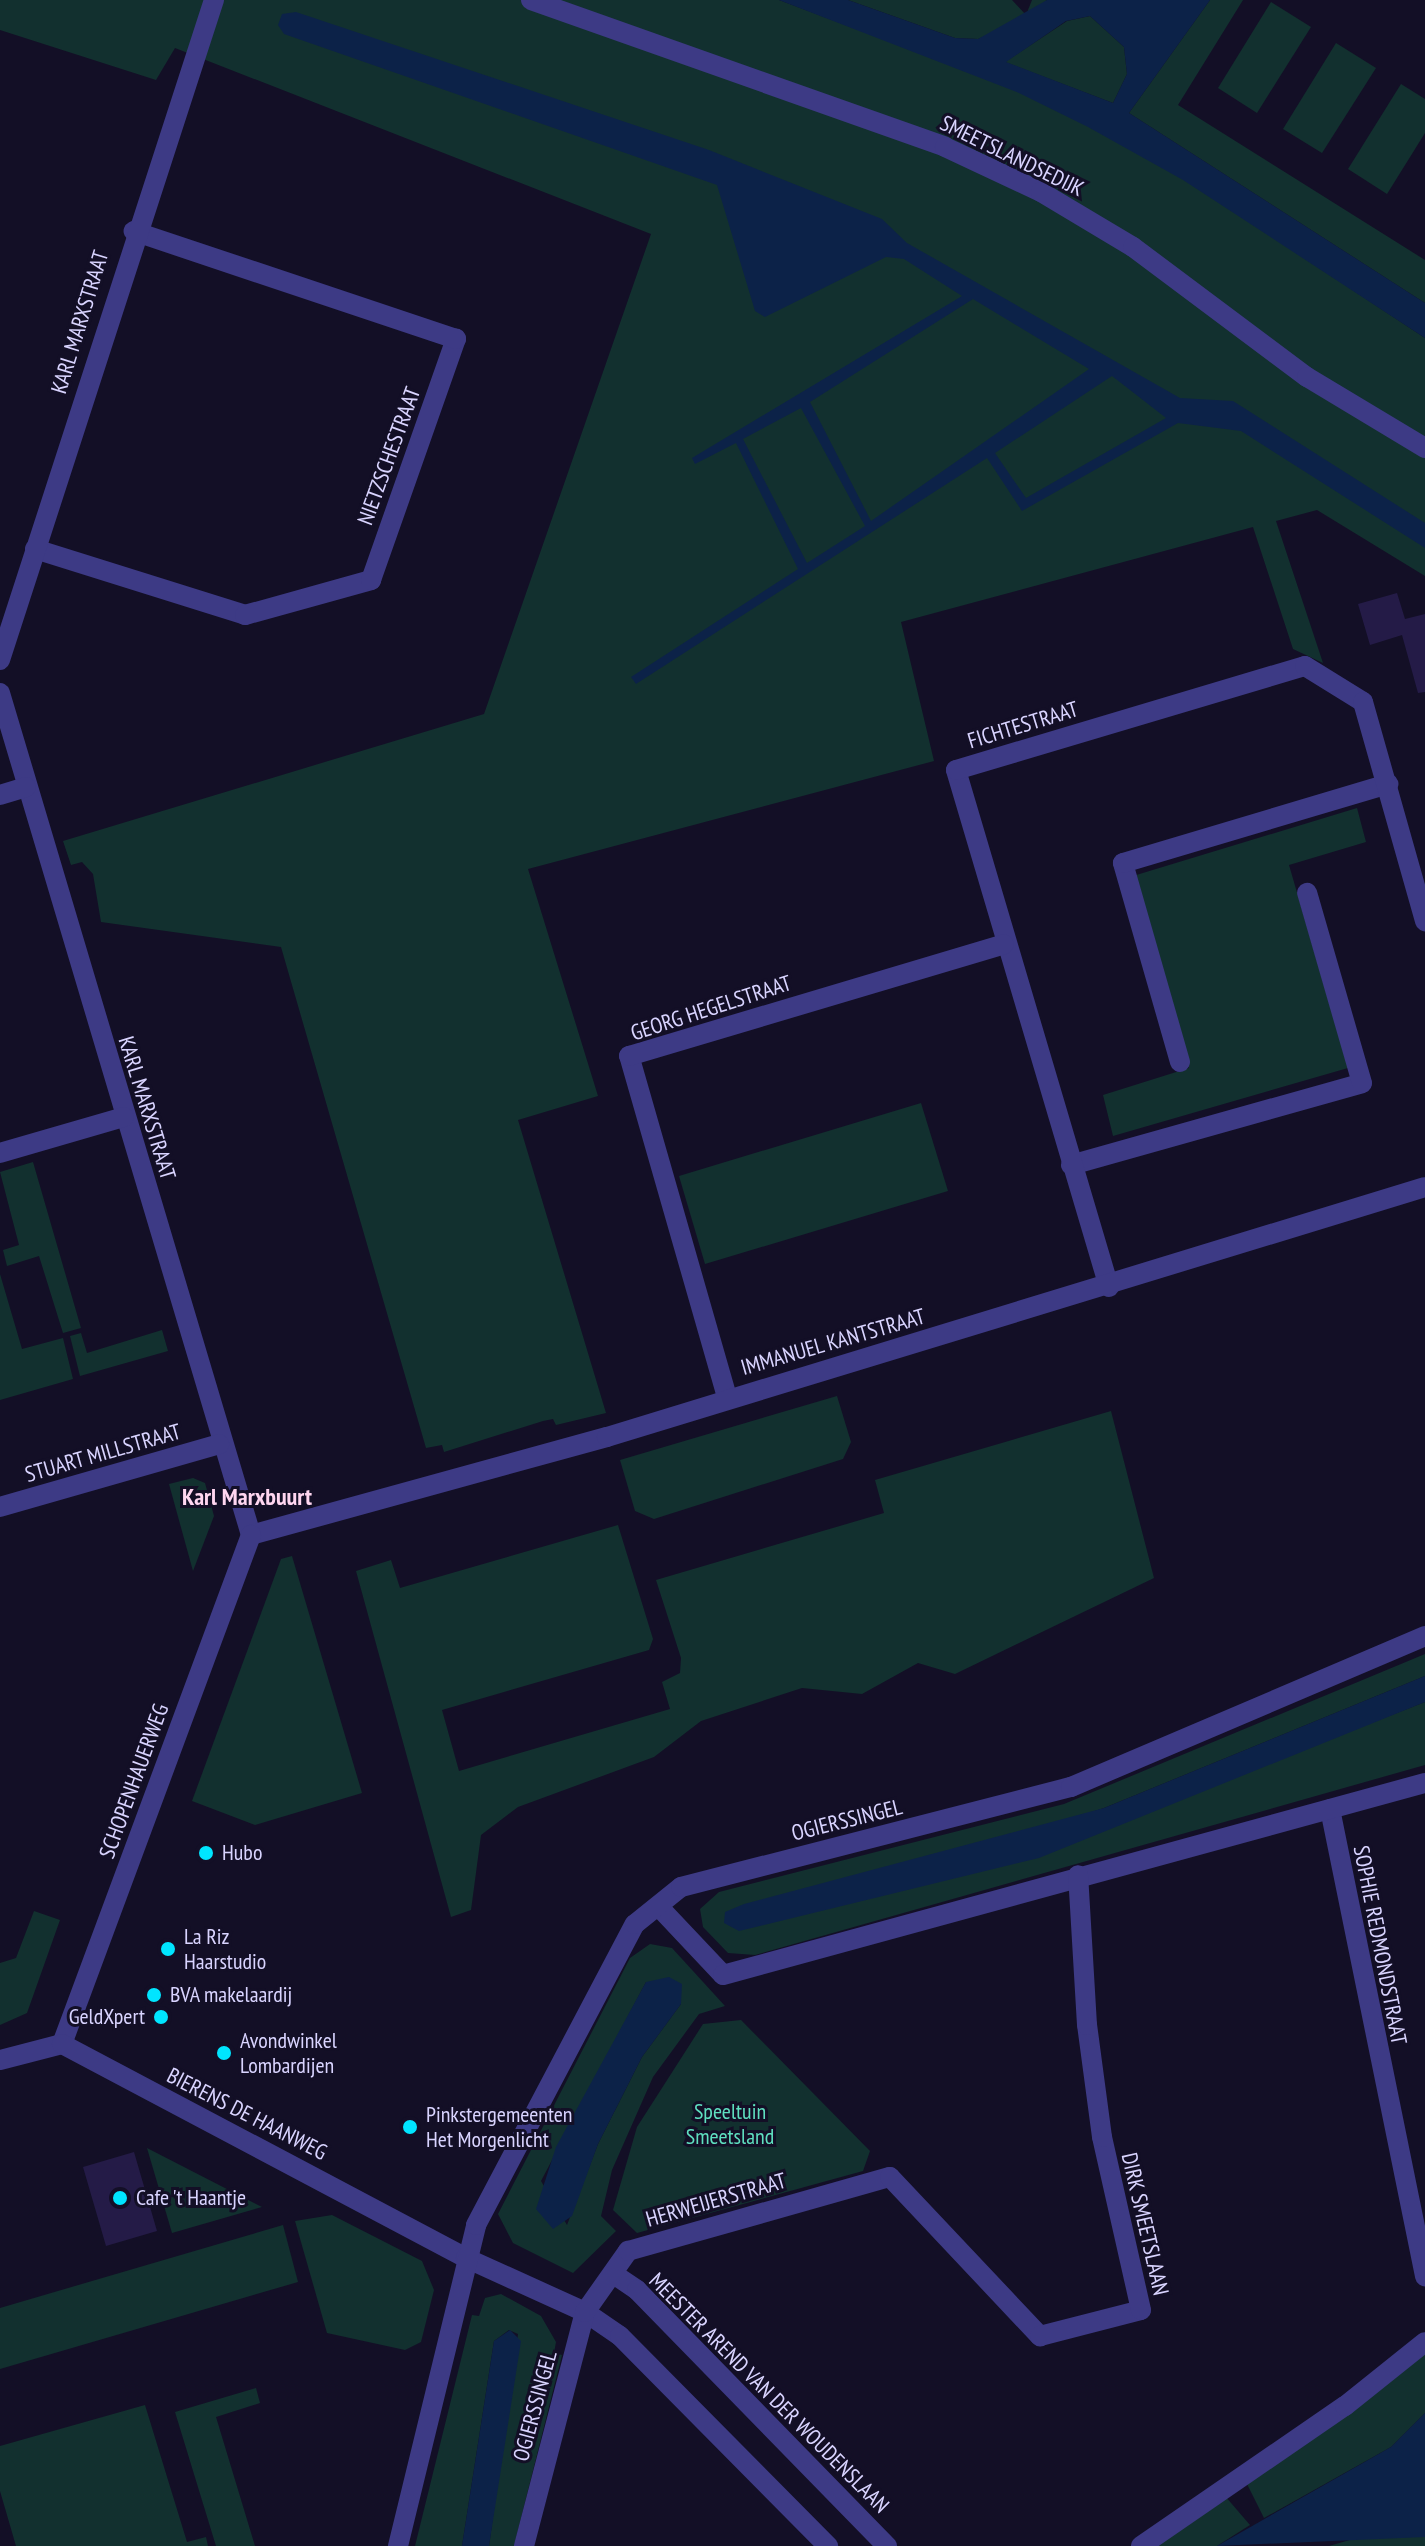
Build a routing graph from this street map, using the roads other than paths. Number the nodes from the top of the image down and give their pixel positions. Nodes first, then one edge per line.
1 (214, 0) edge
2 (531, 0) edge
3 (134, 231) junction
4 (1425, 448) edge
5 (35, 549) junction
6 (0, 660) edge
7 (0, 693) edge
8 (1388, 784) junction
9 (26, 787) junction
10 (0, 795) edge
11 (1307, 893) dead end
12 (1425, 921) edge
13 (1004, 944) junction
14 (1180, 1062) dead end
15 (124, 1117) junction
16 (0, 1153) edge
17 (1071, 1165) junction
18 (1425, 1187) edge
19 (1109, 1287) junction
20 (727, 1397) junction
21 (219, 1444) junction
22 (0, 1507) edge
23 (251, 1535) junction
24 (1425, 1636) edge
25 (1425, 1783) edge
26 (1330, 1809) junction
27 (1078, 1875) junction
28 (659, 1907) junction
29 (62, 2044) junction
30 (0, 2060) edge
31 (890, 2177) joint
32 (466, 2258) junction
33 (615, 2275) junction
34 (1425, 2276) edge
35 (585, 2312) junction
36 (1425, 2342) edge
37 (398, 2546) edge
38 (524, 2546) edge
39 (828, 2546) edge
40 (887, 2546) edge
41 (1141, 2546) edge

1 - 3 street, KARL MARXSTRAAT
2 - 4 street, SMEETSLANDSEDIJK
3 - 5 street, KARL MARXSTRAAT
3 - 5 street, NIETZSCHESTRAAT
5 - 6 street, KARL MARXSTRAAT
7 - 9 street, KARL MARXSTRAAT
8 - 12 street, FICHTESTRAAT
8 - 13 street, FICHTESTRAAT
8 - 14 street
9 - 10 street
9 - 15 street, KARL MARXSTRAAT
11 - 17 street
13 - 17 street, FICHTESTRAAT
13 - 20 street, GEORG HEGELSTRAAT
15 - 16 street
15 - 21 street, KARL MARXSTRAAT
17 - 19 street, FICHTESTRAAT
18 - 19 street, IMMANUEL KANTSTRAAT
19 - 20 street, IMMANUEL KANTSTRAAT
20 - 23 street, IMMANUEL KANTSTRAAT
21 - 22 street, STUART MILLSTRAAT
21 - 23 street, KARL MARXSTRAAT
23 - 29 street, SCHOPENHAUERWEG
24 - 28 street, OGIERSSINGEL
25 - 26 street
26 - 27 street
26 - 34 street, SOPHIE REDMONDSTRAAT
27 - 28 street
27 - 31 street, DIRK SMEETSLAAN
28 - 32 street, OGIERSSINGEL
29 - 30 street
29 - 32 street, BIERENS DE HAANWEG
31 - 33 street, HERWEIJERSTRAAT
32 - 35 street
32 - 37 street, OGIERSSINGEL
33 - 35 street, HERWEIJERSTRAAT
33 - 40 street, MEESTER AREND VAN DER WOUDENSLAAN
35 - 38 street, OGIERSSINGEL
35 - 39 street
36 - 41 street

